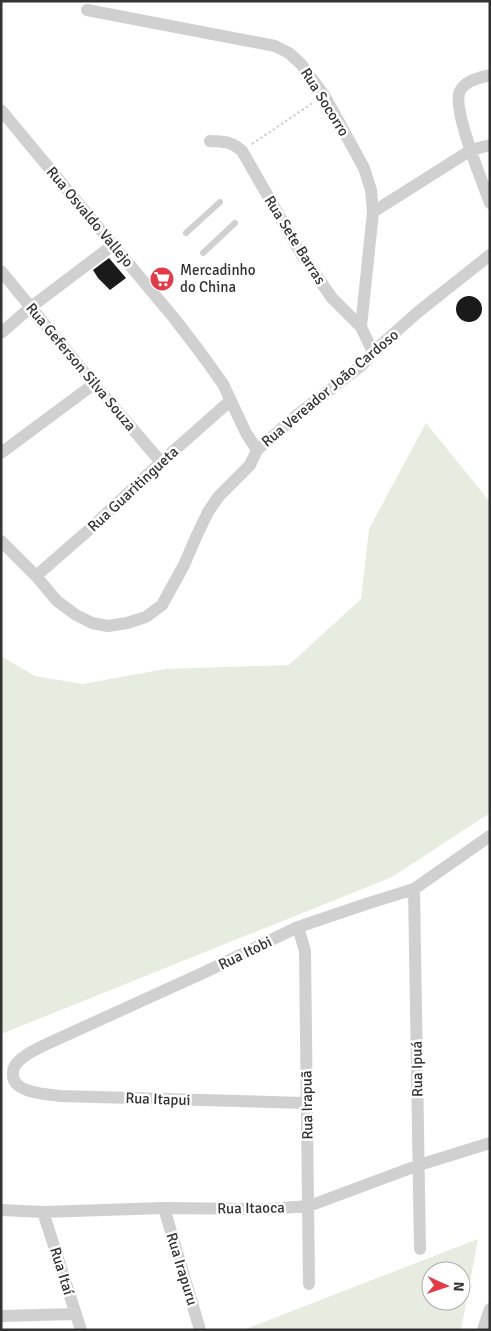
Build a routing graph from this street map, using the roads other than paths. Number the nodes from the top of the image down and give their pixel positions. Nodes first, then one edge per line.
1 (87, 10) dead end
2 (490, 75) edge
3 (1, 110) edge
4 (210, 141) dead end
5 (490, 145) edge
6 (471, 150) junction
7 (220, 202) dead end
8 (490, 203) edge
9 (373, 212) junction
10 (235, 223) dead end
11 (186, 233) dead end
12 (112, 245) junction
13 (203, 253) dead end
14 (490, 255) edge
15 (1, 271) edge
16 (31, 307) junction
17 (361, 327) junction
18 (1, 333) edge
19 (373, 352) junction
20 (94, 384) junction
21 (230, 401) junction
22 (257, 450) junction
23 (1, 452) edge
24 (162, 462) junction
25 (1, 541) edge
26 (36, 576) junction
27 (490, 836) edge
28 (414, 889) junction
29 (298, 927) junction
30 (14, 1081) joint
31 (306, 1103) junction
32 (490, 1142) edge
33 (419, 1165) junction
34 (308, 1206) junction
35 (164, 1208) junction
36 (1, 1210) edge
37 (43, 1212) junction
38 (420, 1249) dead end
39 (309, 1284) dead end
40 (490, 1309) edge
41 (76, 1314) junction
42 (1, 1316) edge
43 (82, 1330) edge
44 (200, 1330) edge
45 (483, 1330) edge

1 - 9 street, Rua Socorro
2 - 6 street
3 - 12 street, Rua Osvaldo Vallejo
4 - 17 street, Rua Sete Barras
5 - 6 street
6 - 8 street
6 - 9 street
7 - 11 lane
9 - 17 street, Rua Socorro
10 - 13 lane
12 - 16 street
12 - 21 street, Rua Osvaldo Vallejo
14 - 19 street, Rua Vereador João Cardoso
15 - 16 street, Rua Geferson Silva Souza
16 - 18 street
16 - 20 street, Rua Geferson Silva Souza
17 - 19 street, Rua Sete Barras
19 - 22 street, Rua Vereador João Cardoso
20 - 23 street
20 - 24 street, Rua Geferson Silva Souza
21 - 22 street, Rua Osvaldo Vallejo
21 - 24 street, Rua Guaritingueta
22 - 26 street, Rua Vereador João Cardoso
24 - 26 street, Rua Guaritingueta
25 - 26 street, Rua Vereador João Cardoso
27 - 28 street, Rua Itobi
28 - 29 street, Rua Itobi
28 - 33 street, Rua Ipuá
29 - 30 street, Rua Itobi
29 - 31 street, Rua Irapuã
30 - 31 street, Rua Itapui
31 - 34 street, Rua Irapuã
32 - 33 street, Rua Itaoca
33 - 34 street, Rua Itaoca
33 - 38 street, Rua Ipuá
34 - 35 street, Rua Itaoca
34 - 39 street, Rua Irapuã
35 - 37 street, Rua Itaoca
35 - 44 street, Rua Irapuru
36 - 37 street, Rua Itaoca
37 - 41 street, Rua Itaí
40 - 45 street
41 - 42 street
41 - 43 street, Rua Itaí

